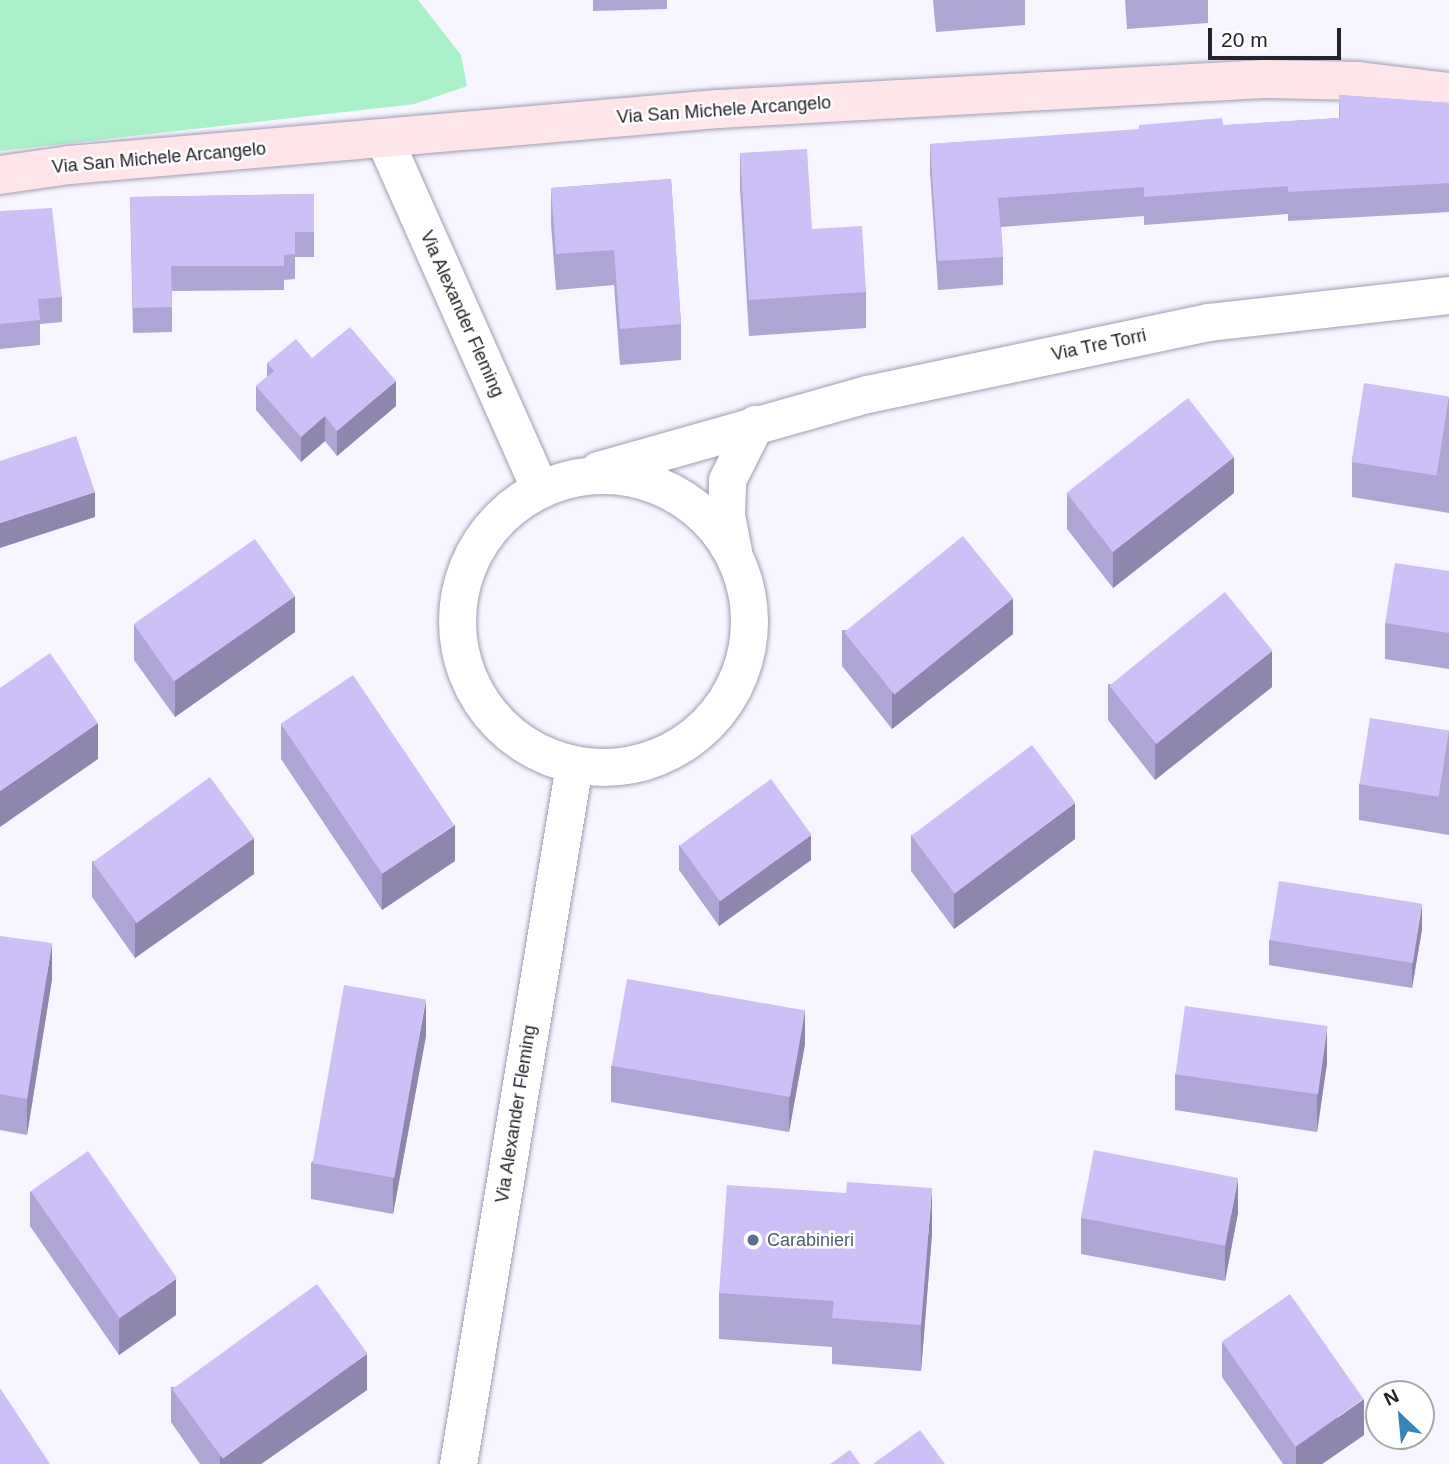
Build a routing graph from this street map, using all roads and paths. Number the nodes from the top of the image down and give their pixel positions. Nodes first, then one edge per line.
1 (1449, 92) edge
2 (384, 139) junction
3 (0, 175) edge
4 (1449, 295) edge
5 (755, 424) junction
6 (577, 477) junction
7 (540, 489) junction
8 (733, 553) junction
9 (574, 765) junction
10 (458, 1464) edge

1 - 2 main road, Via San Michele Arcangelo
2 - 3 main road, Via San Michele Arcangelo
2 - 7 street, Via Alexander Fleming
4 - 5 street, Via Tre Torri
5 - 6 street, Via Tre Torri
5 - 8 street
6 - 7 street
6 - 8 street
7 - 9 street
8 - 9 street
9 - 10 street, Via Alexander Fleming

